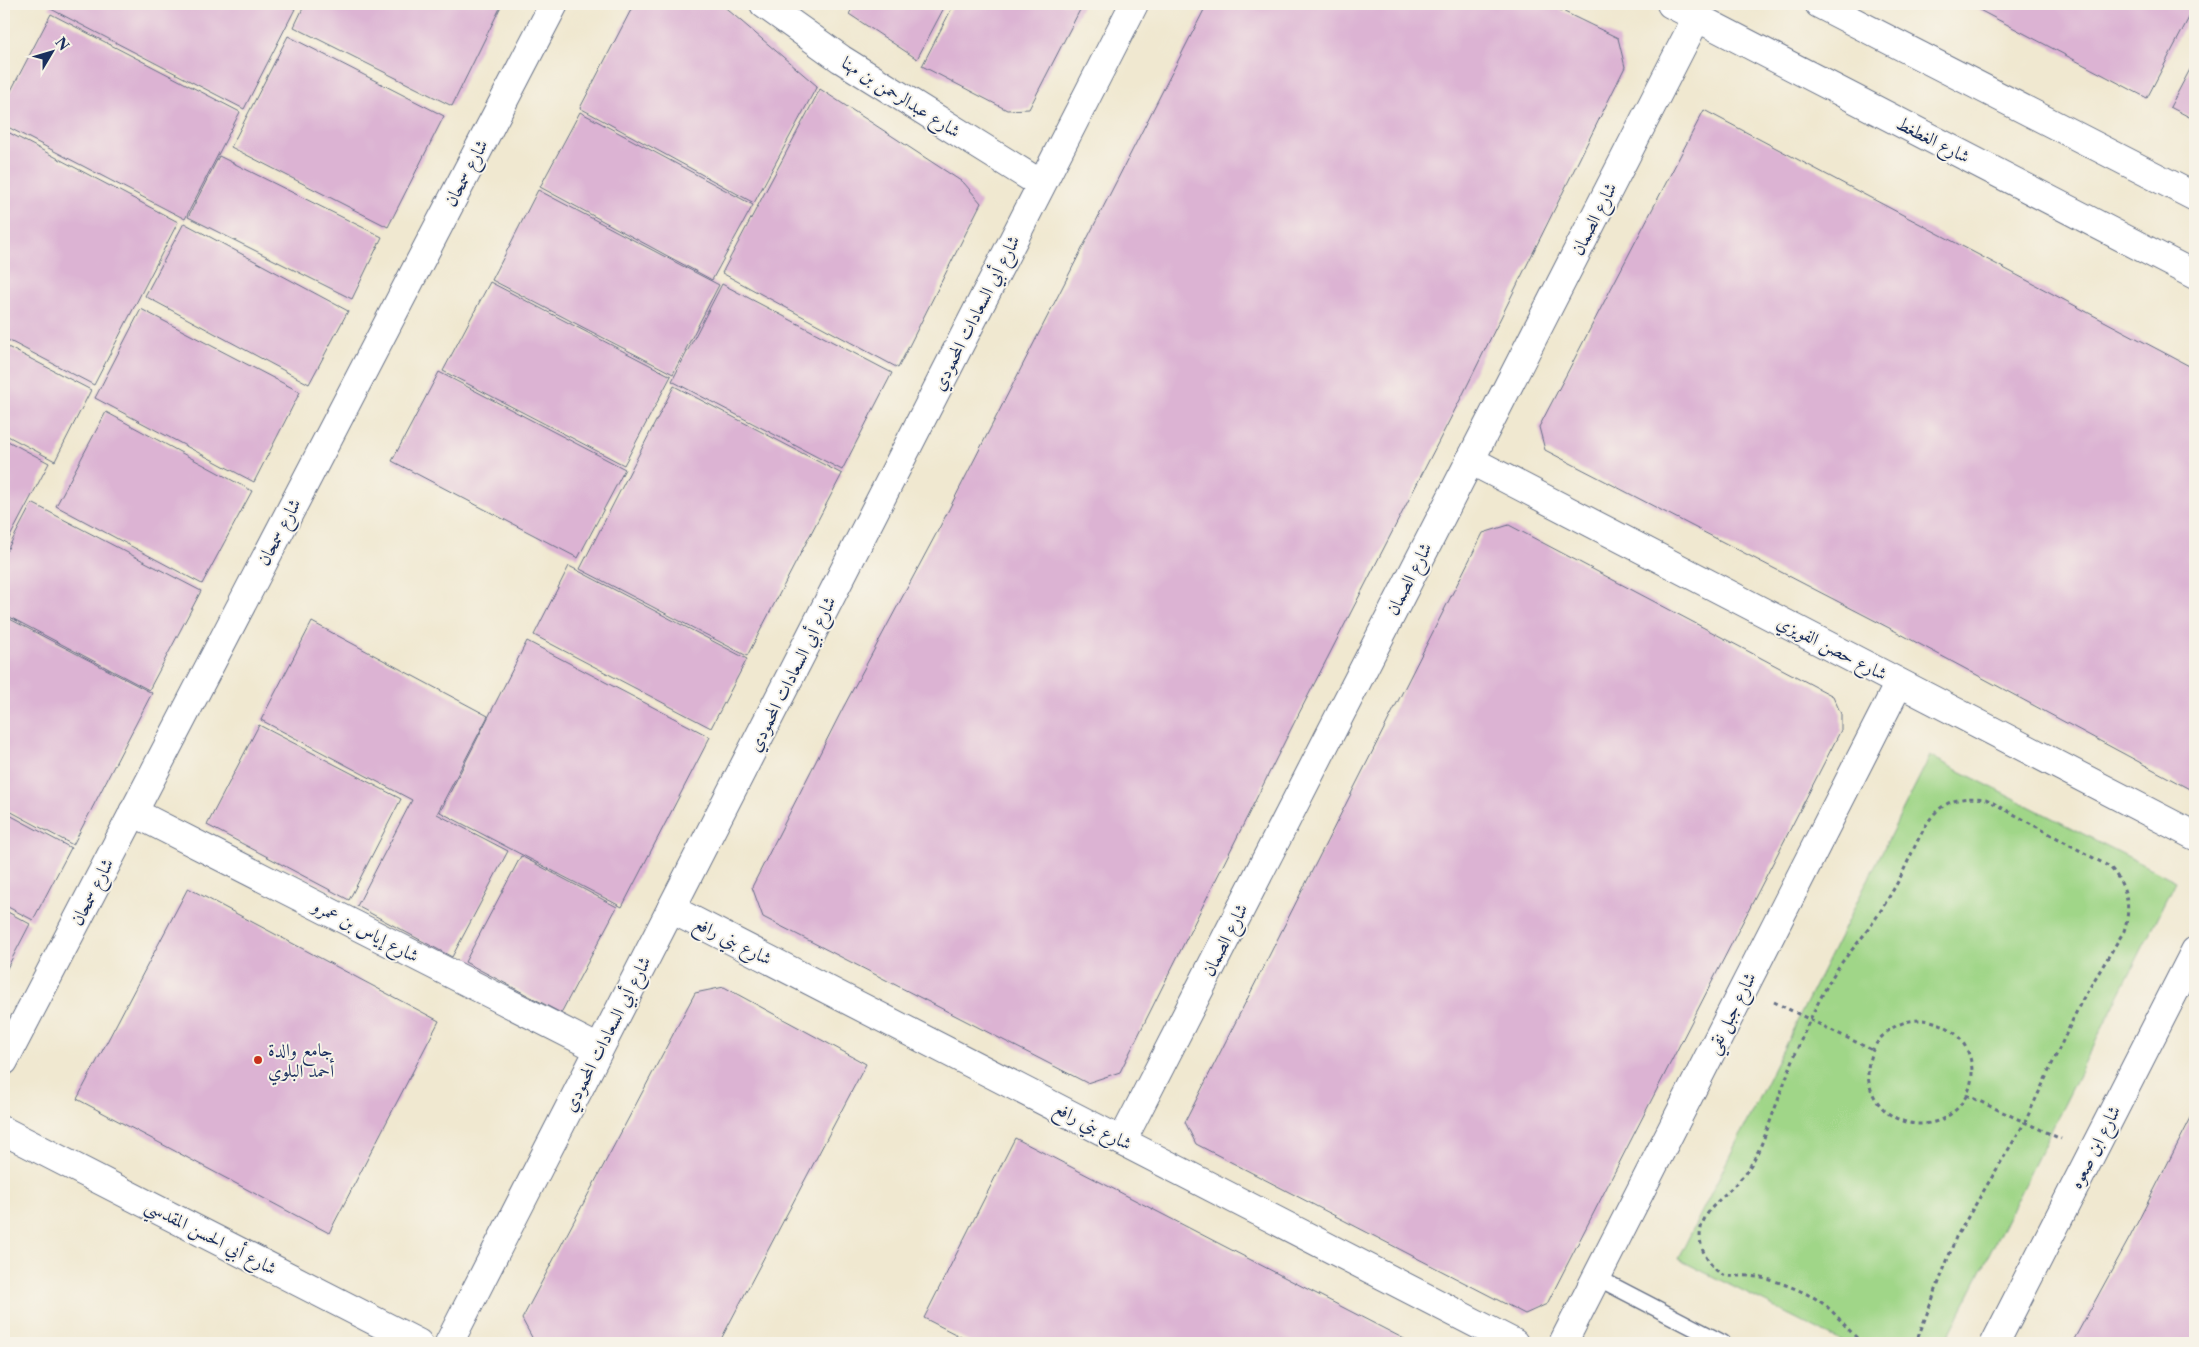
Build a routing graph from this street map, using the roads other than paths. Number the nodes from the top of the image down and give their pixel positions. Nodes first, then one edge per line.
1 (554, 4) edge
2 (764, 4) edge
3 (1134, 4) edge
4 (1671, 4) edge
5 (1819, 4) edge
6 (1697, 17) junction
7 (1042, 184) junction
8 (2195, 196) edge
9 (2195, 275) edge
10 (1470, 460) junction
11 (1899, 683) junction
12 (133, 812) junction
13 (2195, 836) edge
14 (671, 909) junction
15 (2195, 951) edge
16 (599, 1050) junction
17 (4, 1061) edge
18 (4, 1131) edge
19 (1122, 1141) junction
20 (1596, 1277) junction
21 (418, 1343) edge
22 (449, 1343) edge
23 (1514, 1343) edge
24 (1563, 1343) edge
25 (1723, 1343) edge
26 (1996, 1343) edge

1 - 12 street, شارع سمحان
2 - 7 street, شارع عبدالرحمن بن مهنا
3 - 7 street, شارع أبي السعادات المحمودي
4 - 6 street, شارع الغطغط
5 - 8 street
6 - 9 street, شارع الغطغط
6 - 10 street, شارع الصمان
7 - 14 street, شارع أبي السعادات المحمودي
10 - 11 street, شارع حصن الفويزي
10 - 19 street, شارع الصمان
11 - 13 street, شارع حصن الفويزي
11 - 20 street, شارع جبل نقي
12 - 16 street, شارع إياس بن عمرو
12 - 17 street, شارع سمحان
14 - 16 street, شارع أبي السعادات المحمودي
14 - 19 street, شارع بني رافع
15 - 26 street, شارع ابن صعوه
16 - 22 street, شارع أبي السعادات المحمودي
18 - 21 street, شارع أبي الحسن المقدسي
19 - 23 street, شارع بني رافع
20 - 24 street, شارع جبل نقي
20 - 25 lane

